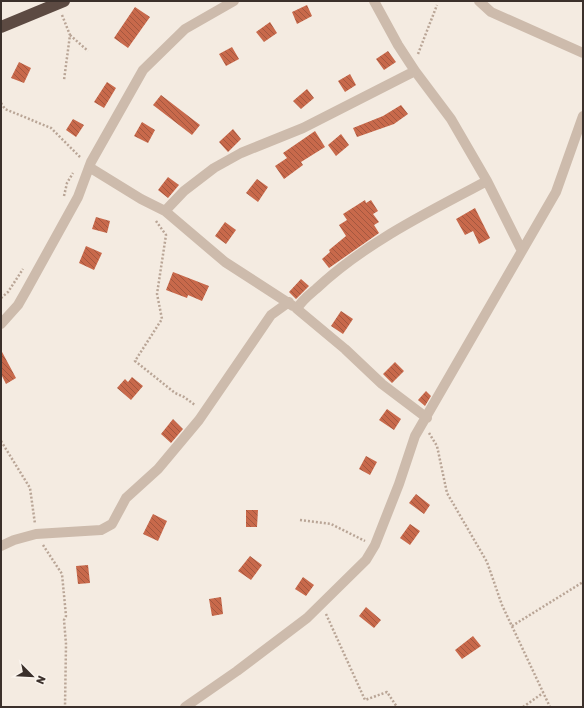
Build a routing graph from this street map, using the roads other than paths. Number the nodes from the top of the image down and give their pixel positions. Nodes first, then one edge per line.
1 (234, 1) edge
2 (374, 1) edge
3 (478, 1) edge
4 (60, 2) edge
5 (1, 27) edge
6 (583, 53) edge
7 (414, 69) junction
8 (583, 116) edge
9 (90, 164) junction
10 (487, 181) junction
11 (165, 211) junction
12 (522, 251) junction
13 (293, 306) junction
14 (1, 324) edge
15 (425, 420) junction
16 (1, 546) edge
17 (186, 707) edge

1 - 9 street
2 - 7 street
3 - 6 street
4 - 5 highway
7 - 10 street
7 - 11 street
8 - 12 street
9 - 11 street
9 - 14 street
10 - 12 street
10 - 13 street
11 - 13 street
12 - 15 street
13 - 15 street
13 - 16 street
15 - 17 street

